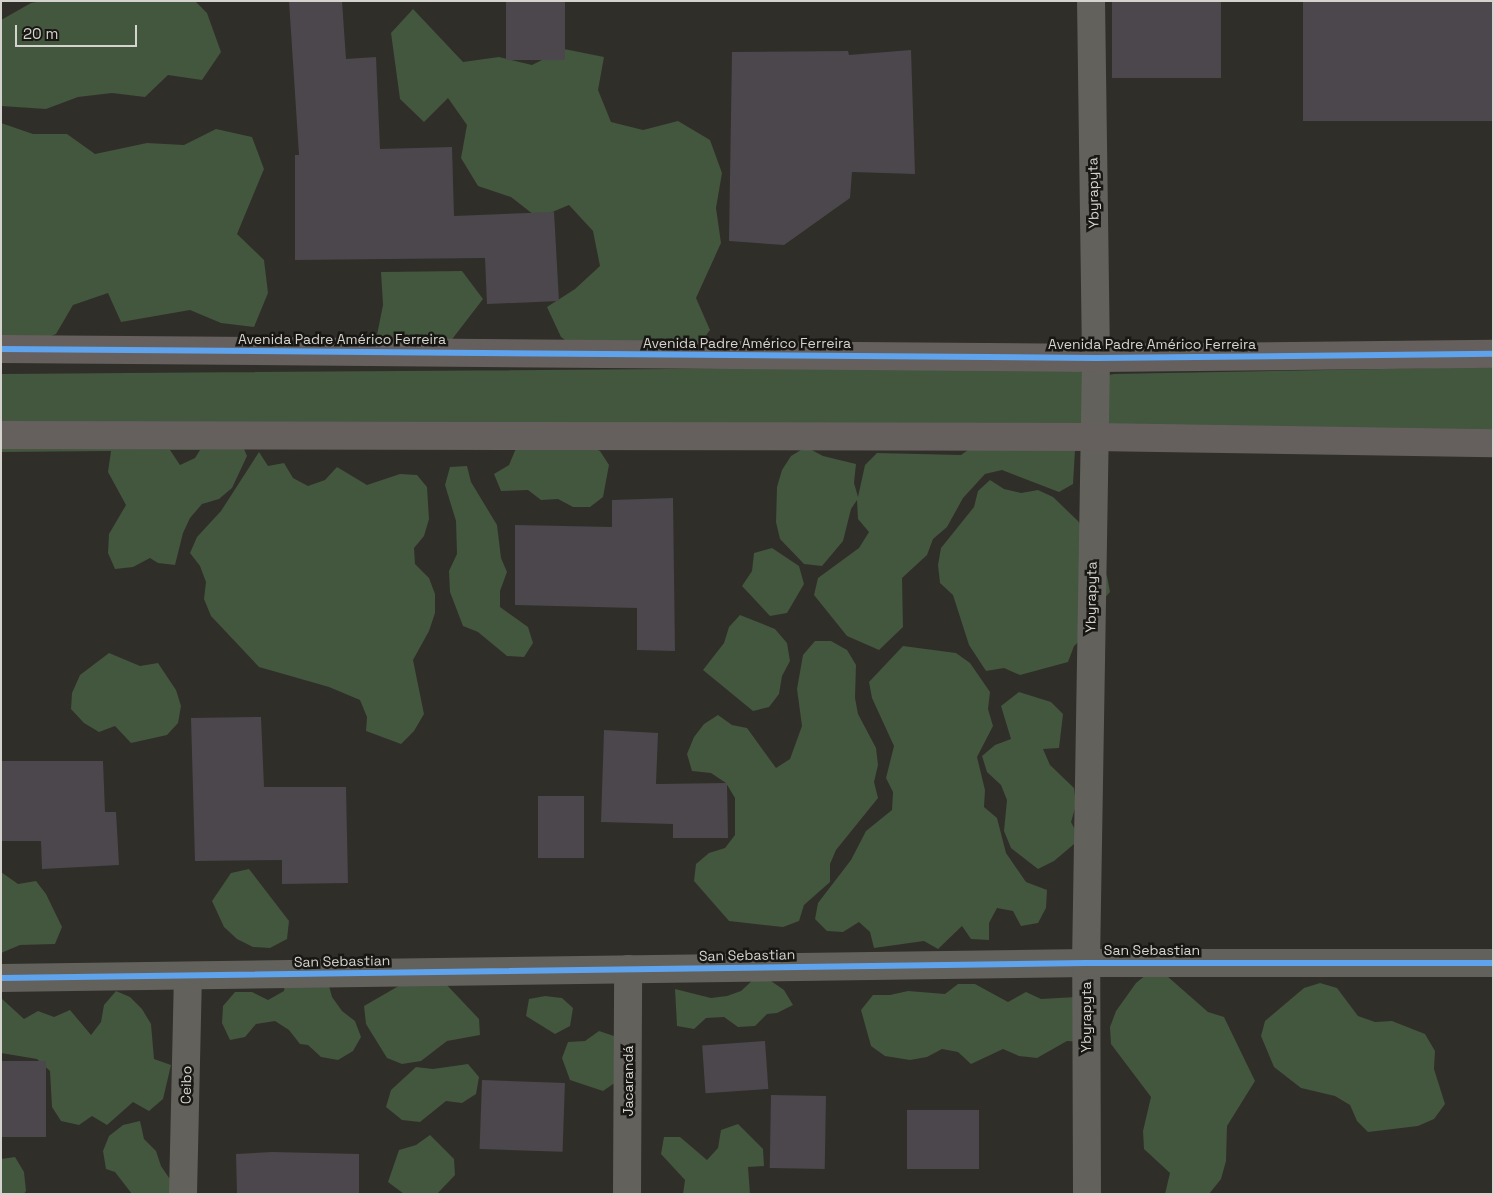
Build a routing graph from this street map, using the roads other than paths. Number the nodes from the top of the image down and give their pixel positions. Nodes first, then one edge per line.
1 (1090, 1) edge
2 (1, 349) edge
3 (1493, 354) edge
4 (1096, 358) junction
5 (1, 435) edge
6 (1093, 438) junction
7 (1493, 442) edge
8 (1086, 963) junction
9 (1493, 964) edge
10 (628, 969) junction
11 (188, 976) junction
12 (1, 978) edge
13 (183, 1194) edge
14 (627, 1194) edge
15 (1087, 1194) edge

1 - 4 street, Ybyrapyta
2 - 4 street, Avenida Padre Américo Ferreira
3 - 4 street, Avenida Padre Américo Ferreira
4 - 6 street, Ybyrapyta
5 - 6 street
6 - 7 street
6 - 8 street, Ybyrapyta
8 - 9 street, San Sebastian
8 - 10 street, San Sebastian
8 - 15 street, Ybyrapyta
10 - 11 street, San Sebastian
10 - 14 street, Jacarandá
11 - 12 street, San Sebastian
11 - 13 street, Ceibo

